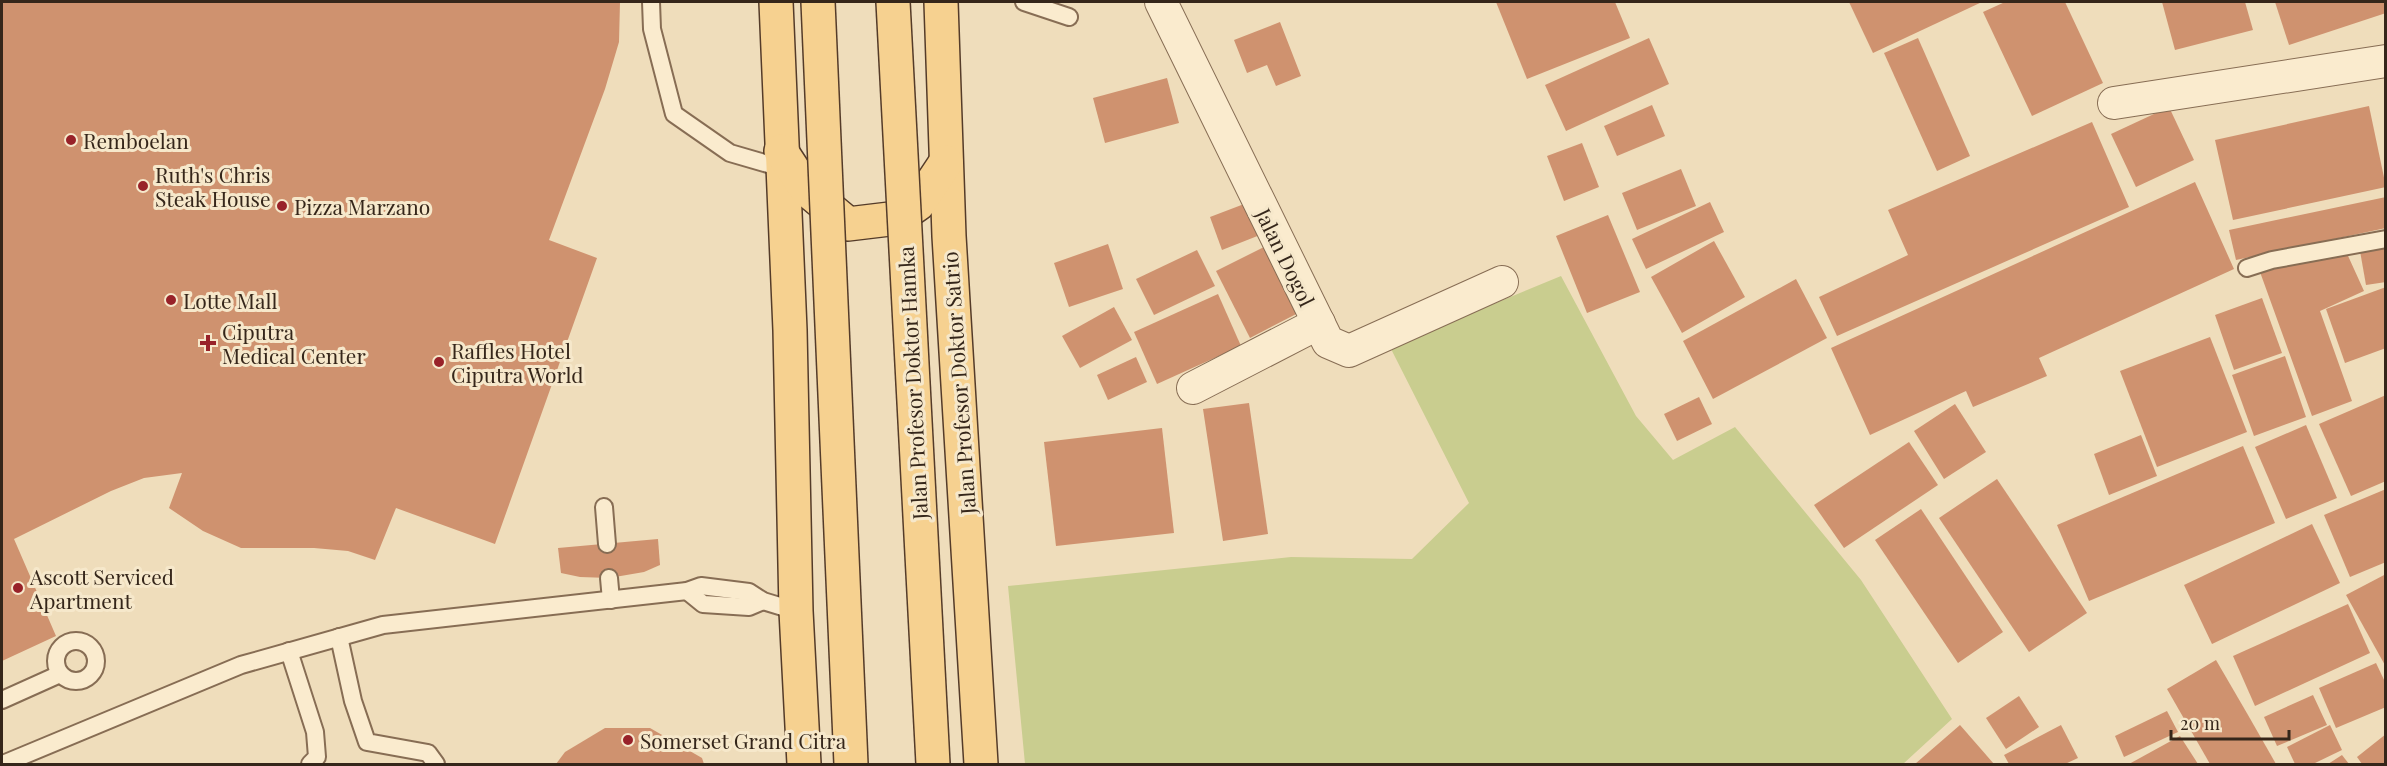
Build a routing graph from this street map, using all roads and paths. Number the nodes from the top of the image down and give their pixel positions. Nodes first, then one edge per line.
1 (651, 2) edge
2 (776, 2) edge
3 (818, 2) edge
4 (893, 2) edge
5 (941, 2) edge
6 (1024, 2) edge
7 (1161, 2) edge
8 (1069, 17) dead end
9 (2385, 61) edge
10 (2114, 102) dead end
11 (782, 159) junction
12 (946, 162) junction
13 (2385, 239) edge
14 (2247, 268) dead end
15 (1502, 282) dead end
16 (1319, 323) junction
17 (1192, 388) dead end
18 (604, 507) dead end
19 (607, 544) dead end
20 (609, 578) dead end
21 (611, 600) junction
22 (796, 611) junction
23 (339, 637) junction
24 (290, 651) junction
25 (60, 674) dead end
26 (2, 700) edge
27 (3, 765) edge
28 (310, 765) edge
29 (436, 765) edge
30 (804, 765) edge
31 (851, 765) edge
32 (933, 765) edge
33 (981, 765) edge

1 - 11 lane
2 - 11 main road
3 - 31 main road, bridge
4 - 32 main road, Jalan Profesor Doktor Hamka, bridge
5 - 12 main road, Jalan Profesor Doktor Satrio
6 - 8 lane
7 - 16 street, Jalan Dogol
9 - 10 street
11 - 12 main road
11 - 22 main road
12 - 33 main road, Jalan Profesor Doktor Satrio
13 - 14 lane
15 - 16 street, Jalan Dogol
16 - 17 street
18 - 19 lane
20 - 21 lane
21 - 22 lane
21 - 23 lane
22 - 30 main road
23 - 24 lane
23 - 29 lane
24 - 27 lane
24 - 28 lane
25 - 26 lane

